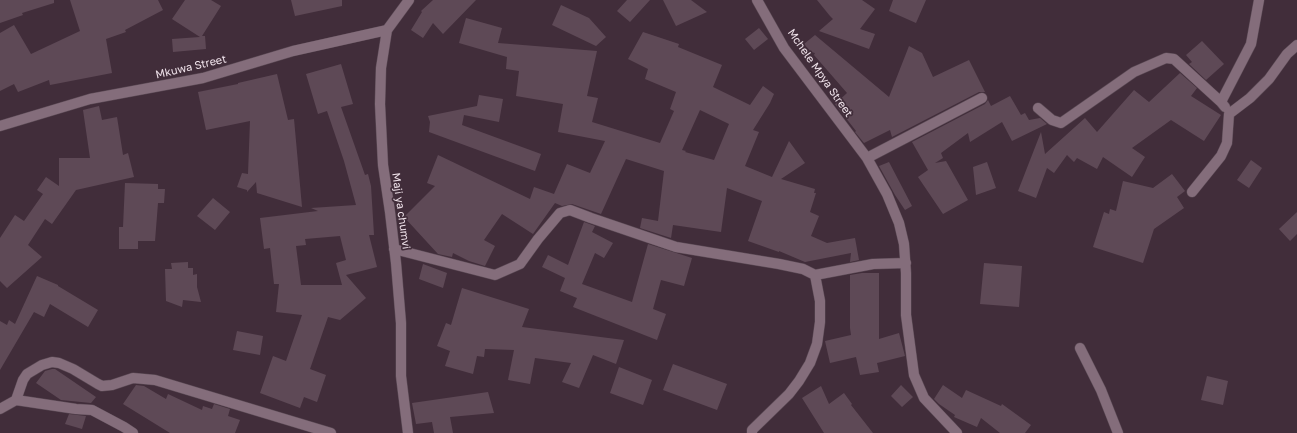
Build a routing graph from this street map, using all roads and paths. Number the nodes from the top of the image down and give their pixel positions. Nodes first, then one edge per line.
1 (409, 0) edge
2 (757, 0) edge
3 (1259, 0) edge
4 (387, 30) junction
5 (1297, 44) edge
6 (982, 98) dead end
7 (1221, 102) junction
8 (1038, 108) dead end
9 (1229, 114) junction
10 (0, 126) edge
11 (867, 158) junction
12 (1192, 192) dead end
13 (394, 250) junction
14 (906, 263) junction
15 (815, 275) junction
16 (1080, 348) dead end
17 (16, 400) junction
18 (0, 409) edge
19 (133, 433) edge
20 (331, 433) edge
21 (408, 433) edge
22 (752, 433) edge
23 (957, 433) edge
24 (1118, 433) edge

1 - 4 street, Maji ya chumvi
2 - 11 street, Mchele Mpya Street
3 - 7 street
4 - 10 street, Mkuwa Street
4 - 13 street, Maji ya chumvi
5 - 9 street
6 - 11 street
7 - 8 street
7 - 9 street
9 - 12 street
11 - 14 street, Mchele Mpya Street
13 - 15 street
13 - 21 street, Maji ya chumvi
14 - 15 street
14 - 23 street, Mchele Mpya Street
15 - 22 street
16 - 24 street
17 - 18 street
17 - 19 street
17 - 20 street

